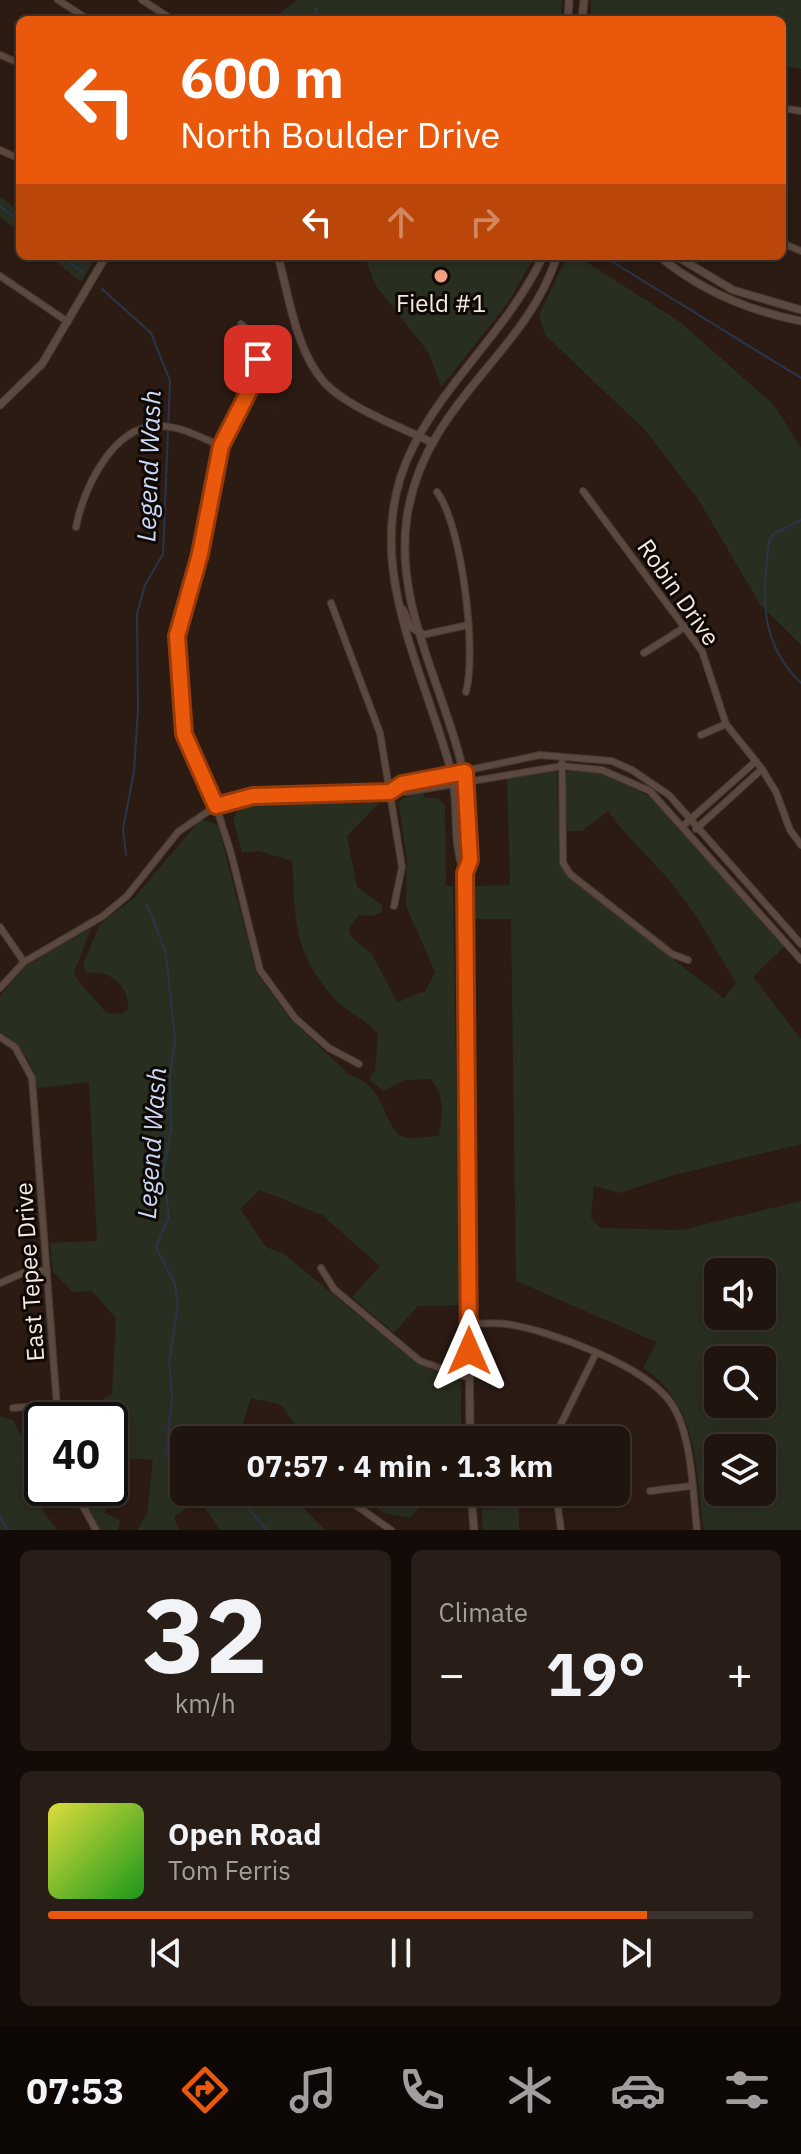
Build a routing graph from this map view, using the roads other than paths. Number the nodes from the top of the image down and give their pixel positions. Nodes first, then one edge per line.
1 (58, 0) edge
2 (142, 0) edge
3 (83, 16) edge
4 (167, 16) edge
5 (104, 260) edge
6 (279, 260) edge
7 (541, 260) edge
8 (555, 260) edge
9 (665, 260) edge
10 (683, 260) edge
11 (0, 276) edge
12 (801, 310) edge
13 (801, 321) edge
14 (68, 322) junction
15 (241, 324) dead end
16 (0, 405) edge
17 (419, 436) junction
18 (431, 442) junction
19 (221, 446) junction
20 (583, 491) dead end
21 (437, 492) dead end
22 (76, 527) dead end
23 (393, 586) junction
24 (331, 603) dead end
25 (468, 625) junction
26 (685, 627) junction
27 (422, 635) junction
28 (644, 653) dead end
29 (466, 692) dead end
30 (726, 724) junction
31 (701, 735) dead end
32 (561, 755) junction
33 (756, 761) junction
34 (562, 766) junction
35 (762, 769) junction
36 (465, 772) junction
37 (453, 778) junction
38 (466, 781) junction
39 (390, 792) junction
40 (216, 806) junction
41 (690, 819) junction
42 (683, 826) junction
43 (697, 827) junction
44 (690, 834) junction
45 (801, 845) edge
46 (465, 873) junction
47 (394, 906) dead end
48 (0, 927) edge
49 (801, 944) edge
50 (688, 960) dead end
51 (801, 960) edge
52 (24, 962) junction
53 (0, 988) edge
54 (0, 1037) edge
55 (359, 1064) dead end
56 (321, 1268) dead end
57 (47, 1270) junction
58 (0, 1283) edge
59 (469, 1324) junction
60 (596, 1353) junction
61 (469, 1378) junction
62 (57, 1402) edge
63 (24, 1407) edge
64 (13, 1408) dead end
65 (470, 1426) edge
66 (560, 1426) edge
67 (691, 1486) junction
68 (650, 1490) dead end
69 (83, 1506) edge
70 (357, 1506) edge
71 (472, 1506) edge
72 (558, 1506) edge
73 (96, 1530) edge
74 (391, 1530) edge
75 (474, 1530) edge
76 (561, 1530) edge
77 (697, 1530) edge

1 - 3 street
2 - 4 street
5 - 14 street
6 - 17 street
7 - 17 street
8 - 18 street
9 - 13 street
10 - 12 street
11 - 14 street
14 - 16 street
15 - 19 street
17 - 18 street
17 - 23 street
18 - 27 street
19 - 22 street
19 - 40 street
20 - 26 street, Robin Drive
21 - 25 street
23 - 27 street
23 - 37 street
24 - 39 street
25 - 27 street
25 - 29 street
26 - 28 street
26 - 30 street, Robin Drive
27 - 36 street
30 - 31 street
30 - 33 street, Robin Drive
32 - 34 street
32 - 36 street
32 - 41 street
33 - 35 street, Robin Drive
33 - 41 street
34 - 38 street
34 - 42 street
34 - 50 street
35 - 43 street
35 - 45 street, Robin Drive
36 - 37 street
36 - 38 street
37 - 38 street
37 - 39 street
37 - 46 street
38 - 46 street
39 - 40 street
39 - 47 street
40 - 52 street
40 - 55 street
41 - 42 street
41 - 43 street
42 - 44 street
43 - 44 street
43 - 49 street
44 - 51 street
46 - 59 street
48 - 52 street
52 - 53 street
54 - 57 street, East Tepee Drive
56 - 61 street
57 - 58 street
57 - 62 street, East Tepee Drive
59 - 60 street
59 - 61 street
60 - 66 street
60 - 67 street
61 - 65 street
63 - 64 street
67 - 68 street
67 - 77 street
69 - 73 street
70 - 74 street
71 - 75 street
72 - 76 street

